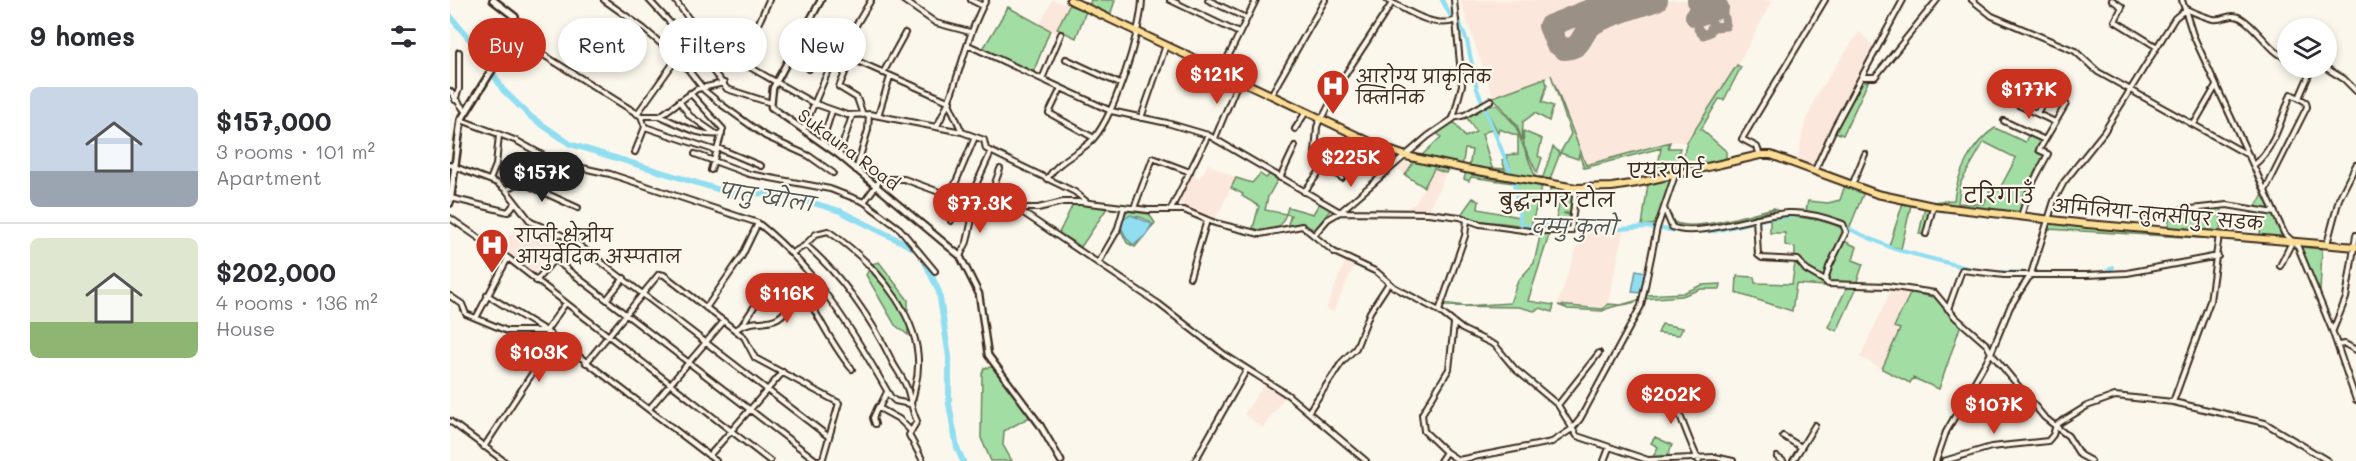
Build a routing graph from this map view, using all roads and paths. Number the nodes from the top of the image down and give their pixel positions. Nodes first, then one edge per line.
1 (493, 0) edge
2 (604, 0) edge
3 (649, 0) edge
4 (675, 0) edge
5 (769, 0) edge
6 (821, 0) edge
7 (871, 0) edge
8 (903, 0) edge
9 (971, 0) edge
10 (987, 0) edge
11 (1070, 0) edge
12 (1142, 0) edge
13 (1170, 0) edge
14 (1208, 0) edge
15 (1325, 0) edge
16 (1387, 0) edge
17 (1454, 0) edge
18 (1825, 0) edge
19 (1903, 0) edge
20 (1937, 0) edge
21 (1972, 0) edge
22 (2112, 0) edge
23 (2182, 0) edge
24 (1253, 1) edge
25 (1392, 3) junction
26 (983, 6) junction
27 (2186, 9) junction
28 (515, 18) edge
29 (761, 18) edge
30 (810, 18) edge
31 (860, 18) edge
32 (1246, 18) junction
33 (1456, 20) junction
34 (1137, 32) junction
35 (905, 33) dead end
36 (970, 33) junction
37 (1239, 33) junction
38 (1061, 34) dead end
39 (659, 42) edge
40 (968, 45) junction
41 (1166, 45) junction
42 (2157, 48) junction
43 (459, 52) dead end
44 (2277, 52) edge
45 (546, 56) edge
46 (1066, 59) dead end
47 (866, 66) edge
48 (1221, 71) junction
49 (490, 72) edge
50 (668, 72) edge
51 (690, 72) edge
52 (782, 72) edge
53 (829, 72) edge
54 (845, 72) edge
55 (883, 74) junction
56 (2337, 75) edge
57 (890, 77) junction
58 (1864, 77) junction
59 (2308, 78) edge
60 (1042, 79) junction
61 (1239, 80) junction
62 (777, 82) junction
63 (724, 83) junction
64 (1120, 84) junction
65 (2026, 84) dead end
66 (2216, 86) junction
67 (703, 87) junction
68 (1061, 87) junction
69 (2129, 89) junction
70 (450, 91) edge
71 (2356, 91) edge
72 (690, 93) junction
73 (1271, 94) junction
74 (2300, 98) junction
75 (455, 100) junction
76 (1491, 100) dead end
77 (679, 101) junction
78 (950, 102) junction
79 (2012, 102) dead end
80 (771, 103) junction
81 (813, 103) junction
82 (2066, 104) dead end
83 (465, 111) junction
84 (832, 111) junction
85 (1111, 111) junction
86 (1306, 111) junction
87 (2037, 113) junction
88 (869, 114) junction
89 (639, 115) junction
90 (863, 115) junction
91 (660, 116) junction
92 (852, 116) junction
93 (878, 116) junction
94 (1141, 118) junction
95 (1321, 118) junction
96 (1453, 118) junction
97 (461, 120) junction
98 (2004, 121) dead end
99 (2055, 122) junction
100 (2194, 124) junction
101 (937, 126) junction
102 (645, 127) junction
103 (1295, 129) dead end
104 (803, 130) junction
105 (962, 132) junction
106 (499, 135) junction
107 (720, 135) junction
108 (1208, 135) junction
109 (975, 137) junction
110 (1094, 138) junction
111 (1215, 138) junction
112 (2045, 140) junction
113 (822, 142) junction
114 (1295, 146) dead end
115 (717, 150) junction
116 (634, 152) dead end
117 (990, 152) junction
118 (1315, 153) dead end
119 (694, 154) dead end
120 (1865, 154) dead end
121 (839, 155) junction
122 (1760, 155) junction
123 (1406, 156) junction
124 (2250, 156) junction
125 (714, 160) junction
126 (450, 165) edge
127 (2254, 165) junction
128 (2356, 165) edge
129 (760, 166) dead end
130 (457, 169) junction
131 (1000, 169) dead end
132 (711, 170) dead end
133 (856, 170) junction
134 (1815, 170) junction
135 (1190, 172) junction
136 (833, 173) dead end
137 (1675, 174) junction
138 (1280, 178) junction
139 (1342, 178) dead end
140 (1047, 179) junction
141 (490, 180) junction
142 (1852, 185) junction
143 (877, 186) junction
144 (1576, 188) junction
145 (506, 190) junction
146 (2265, 191) junction
147 (1304, 192) junction
148 (950, 196) junction
149 (961, 198) junction
150 (1177, 198) junction
151 (451, 200) edge
152 (969, 200) junction
153 (976, 201) junction
154 (864, 202) junction
155 (515, 203) junction
156 (988, 203) junction
157 (1088, 203) junction
158 (1933, 206) junction
159 (1124, 207) junction
160 (578, 208) dead end
161 (1016, 208) junction
162 (1134, 208) junction
163 (1664, 208) junction
164 (1171, 209) junction
165 (1184, 210) junction
166 (1340, 212) junction
167 (2275, 213) junction
168 (2146, 214) dead end
169 (2021, 216) junction
170 (450, 218) edge
171 (1756, 218) junction
172 (2048, 219) junction
173 (1207, 220) junction
174 (1467, 220) junction
175 (951, 221) dead end
176 (758, 223) junction
177 (1926, 234) dead end
178 (1314, 235) junction
179 (2219, 235) junction
180 (2356, 235) edge
181 (571, 239) junction
182 (2292, 241) junction
183 (2326, 244) junction
184 (805, 245) junction
185 (2354, 247) edge
186 (792, 253) junction
187 (960, 256) junction
188 (2218, 256) junction
189 (507, 258) junction
190 (555, 261) junction
191 (1099, 262) junction
192 (2280, 266) dead end
193 (935, 271) dead end
194 (2031, 274) junction
195 (1190, 277) dead end
196 (624, 278) junction
197 (536, 280) junction
198 (1825, 281) junction
199 (818, 283) junction
200 (1389, 283) junction
201 (803, 292) junction
202 (642, 294) junction
203 (487, 295) junction
204 (450, 296) edge
205 (607, 299) junction
206 (565, 304) junction
207 (754, 307) dead end
208 (706, 308) junction
209 (1948, 309) junction
210 (1439, 311) junction
211 (625, 314) junction
212 (476, 318) junction
213 (724, 321) junction
214 (1454, 323) junction
215 (741, 325) junction
216 (735, 330) junction
217 (2332, 330) junction
218 (546, 331) junction
219 (606, 336) junction
220 (707, 342) junction
221 (2338, 345) junction
222 (2356, 350) edge
223 (1599, 353) dead end
224 (1991, 353) junction
225 (688, 362) junction
226 (586, 363) junction
227 (852, 369) dead end
228 (1247, 369) junction
229 (783, 372) junction
230 (1666, 383) dead end
231 (670, 384) junction
232 (768, 389) junction
233 (888, 392) junction
234 (2356, 400) edge
235 (2173, 402) junction
236 (910, 404) junction
237 (1558, 405) junction
238 (879, 406) junction
239 (649, 409) junction
240 (750, 409) junction
241 (1309, 411) junction
242 (450, 421) edge
243 (875, 424) dead end
244 (1815, 425) dead end
245 (2055, 425) junction
246 (1572, 429) junction
247 (910, 430) junction
248 (730, 431) junction
249 (1783, 436) dead end
250 (829, 437) junction
251 (484, 447) junction
252 (1801, 447) junction
253 (1610, 448) junction
254 (1446, 452) junction
255 (709, 456) junction
256 (1777, 457) dead end
257 (1698, 459) edge
258 (1459, 460) edge
259 (504, 461) edge
260 (716, 461) edge
261 (770, 461) edge
262 (817, 461) edge
263 (923, 461) edge
264 (1061, 461) edge
265 (1195, 461) edge
266 (1366, 461) edge
267 (1440, 461) edge
268 (1604, 461) edge
269 (1733, 461) edge
270 (1784, 461) edge
271 (1793, 461) edge
272 (1936, 461) edge
273 (1944, 461) edge
274 (2091, 461) edge
275 (2328, 461) edge

1 - 28 main road
2 - 39 street
3 - 63 street
4 - 62 street
5 - 29 street
6 - 30 street
7 - 31 street
8 - 36 street
9 - 26 street
10 - 26 street
11 - 34 main road, अमिलिया-तुलसीपुर सडक
12 - 34 street
13 - 37 street
14 - 32 street
15 - 73 street
16 - 25 street
17 - 33 street
18 - 122 street
19 - 58 street
20 - 58 street
21 - 69 street
22 - 42 street
23 - 27 street
24 - 32 street
25 - 33 street
25 - 95 street
26 - 36 street
27 - 42 street
27 - 44 street
27 - 66 street
32 - 37 street
33 - 96 street
34 - 41 main road, अमिलिया-तुलसीपुर सडक
34 - 64 street
35 - 55 street
36 - 40 street
37 - 48 street
38 - 60 street
40 - 60 street
40 - 78 street
41 - 48 main road, अमिलिया-तुलसीपुर सडक
41 - 94 street
42 - 69 street
43 - 75 street
45 - 89 street
46 - 64 street
47 - 55 street
48 - 61 main road, अमिलिया-तुलसीपुर सडक
49 - 83 main road
50 - 89 street
51 - 67 street
52 - 62 street
53 - 81 street
54 - 90 street
55 - 57 street
56 - 71 street
57 - 78 street
57 - 93 street
58 - 134 street
59 - 74 street
60 - 68 street
61 - 73 main road, अमिलिया-तुलसीपुर सडक
61 - 111 street
62 - 80 street
62 - 81 street
63 - 67 street
63 - 80 street
64 - 85 street
65 - 87 street
66 - 100 street
66 - 124 street
67 - 72 street
67 - 136 street
68 - 85 street
68 - 110 street
69 - 100 street
69 - 172 street
70 - 75 street
72 - 77 street
72 - 107 street
73 - 86 main road, अमिलिया-तुलसीपुर सडक
74 - 127 street
74 - 146 street
75 - 83 street
76 - 96 street
77 - 91 street
77 - 107 street
78 - 101 street
78 - 105 street
79 - 87 street
80 - 104 street, Sukaura Road
81 - 84 street
81 - 104 street
82 - 99 street
83 - 97 main road
84 - 92 street
84 - 113 street
85 - 94 street
85 - 110 street
86 - 95 main road, अमिलिया-तुलसीपुर सडक
86 - 103 street
87 - 99 street
88 - 90 street
88 - 93 street
88 - 133 street
89 - 91 street
89 - 102 street
90 - 92 street
91 - 107 street
92 - 121 street
93 - 101 street
94 - 108 street
95 - 118 street
95 - 123 main road, अमिलिया-तुलसीपुर सडक
96 - 123 street
97 - 106 street
97 - 130 main road
98 - 112 street
99 - 112 street
100 - 124 street
101 - 105 street
102 - 115 street
102 - 116 street
104 - 113 street, Sukaura Road
105 - 109 street
106 - 141 street
106 - 176 street
107 - 115 street
108 - 111 street
108 - 135 street
109 - 117 street
109 - 148 street
110 - 140 street
111 - 138 street
112 - 169 street
113 - 121 street, Sukaura Road
114 - 138 street
115 - 125 street
115 - 129 street
117 - 140 street
117 - 152 street
119 - 125 street
120 - 142 street
121 - 133 street, Sukaura Road
122 - 134 main road, अमिलिया-तुलसीपुर सडक
122 - 137 main road, अमिलिया-तुलसीपुर सडक
123 - 144 main road, अमिलिया-तुलसीपुर सडक
123 - 166 street
124 - 127 street
125 - 132 street
125 - 154 street
126 - 130 street
127 - 146 street
128 - 183 street
130 - 141 street
130 - 151 main road
131 - 156 street
133 - 143 street, Sukaura Road
134 - 142 main road, अमिलिया-तुलसीपुर सडक
135 - 150 street
135 - 162 street
137 - 144 main road, अमिलिया-तुलसीपुर सडक
137 - 163 street
138 - 147 street
139 - 147 street
140 - 157 street
141 - 145 street
142 - 158 main road, अमिलिया-तुलसीपुर सडक
143 - 148 street
143 - 154 street
143 - 187 street, Sukaura Road
144 - 174 street
145 - 155 street
145 - 160 street
146 - 167 street
147 - 166 street
148 - 149 street
149 - 152 street
149 - 175 street
150 - 164 street
150 - 165 street
151 - 155 street
152 - 153 street
153 - 156 street
153 - 187 street
154 - 193 street
155 - 181 street
156 - 161 street
157 - 159 street
157 - 161 street
158 - 169 main road, अमिलिया-तुलसीपुर सडक
158 - 177 street
159 - 162 street
159 - 191 street
161 - 191 street
162 - 164 street
163 - 171 street
163 - 246 street
164 - 165 street
165 - 173 street
166 - 174 street
166 - 178 street
167 - 168 street
167 - 182 street
169 - 172 main road, अमिलिया-तुलसीपुर सडक
170 - 189 street
171 - 198 street
171 - 198 street
172 - 179 main road, अमिलिया-तुलसीपुर सडक
172 - 194 street
173 - 178 street
173 - 195 street
174 - 210 street
176 - 186 street
176 - 208 street
178 - 200 street
179 - 182 main road, अमिलिया-तुलसीपुर सडक
179 - 188 street
180 - 185 street
181 - 190 street
181 - 196 street
182 - 183 main road, अमिलिया-तुलसीपुर सडक
182 - 192 street
182 - 217 street
183 - 185 main road, अमिलिया-तुलसीपुर सडक
184 - 186 street
184 - 236 street
184 - 236 street
185 - 217 street
186 - 199 street
187 - 264 street, Sukaura Road
188 - 194 street
188 - 235 street
189 - 197 street
189 - 203 street
190 - 197 street
190 - 205 street
191 - 228 street
194 - 209 street
194 - 224 street
196 - 202 street
196 - 205 street
197 - 206 street
198 - 209 street
199 - 201 street
199 - 233 street
200 - 210 street
200 - 241 street
201 - 215 street
201 - 227 street
202 - 208 street
202 - 211 street
202 - 220 street
203 - 212 street
203 - 218 street
204 - 212 street
205 - 211 street
206 - 218 street
206 - 219 street
207 - 215 street
208 - 213 street
209 - 224 street
210 - 214 street
211 - 219 street
211 - 225 street
212 - 218 street
213 - 216 street
213 - 220 street
214 - 237 street
214 - 254 street
215 - 216 street
216 - 229 street
217 - 221 street
218 - 226 street
218 - 251 street
219 - 226 street
219 - 231 street
220 - 225 street
220 - 232 street
221 - 222 street
221 - 234 street
223 - 237 street
224 - 245 street
224 - 272 street
225 - 231 street
225 - 240 street
226 - 239 street
228 - 241 street
228 - 265 street
229 - 232 street
229 - 250 street
230 - 257 street
231 - 239 street
231 - 248 street
232 - 240 street
232 - 250 street
233 - 236 street
233 - 238 street
235 - 245 street
235 - 275 street
236 - 247 street
237 - 246 street
238 - 243 street
238 - 247 street
239 - 255 street
240 - 248 street
240 - 262 street
241 - 266 street
242 - 251 street
244 - 252 street
245 - 273 street
245 - 274 street
246 - 253 street
246 - 258 street
247 - 263 street
248 - 255 street
248 - 261 street
249 - 252 street
250 - 262 street
251 - 259 street
252 - 271 street
253 - 257 street
253 - 268 street
254 - 258 street
254 - 267 street
255 - 260 street
256 - 270 street
257 - 269 street

